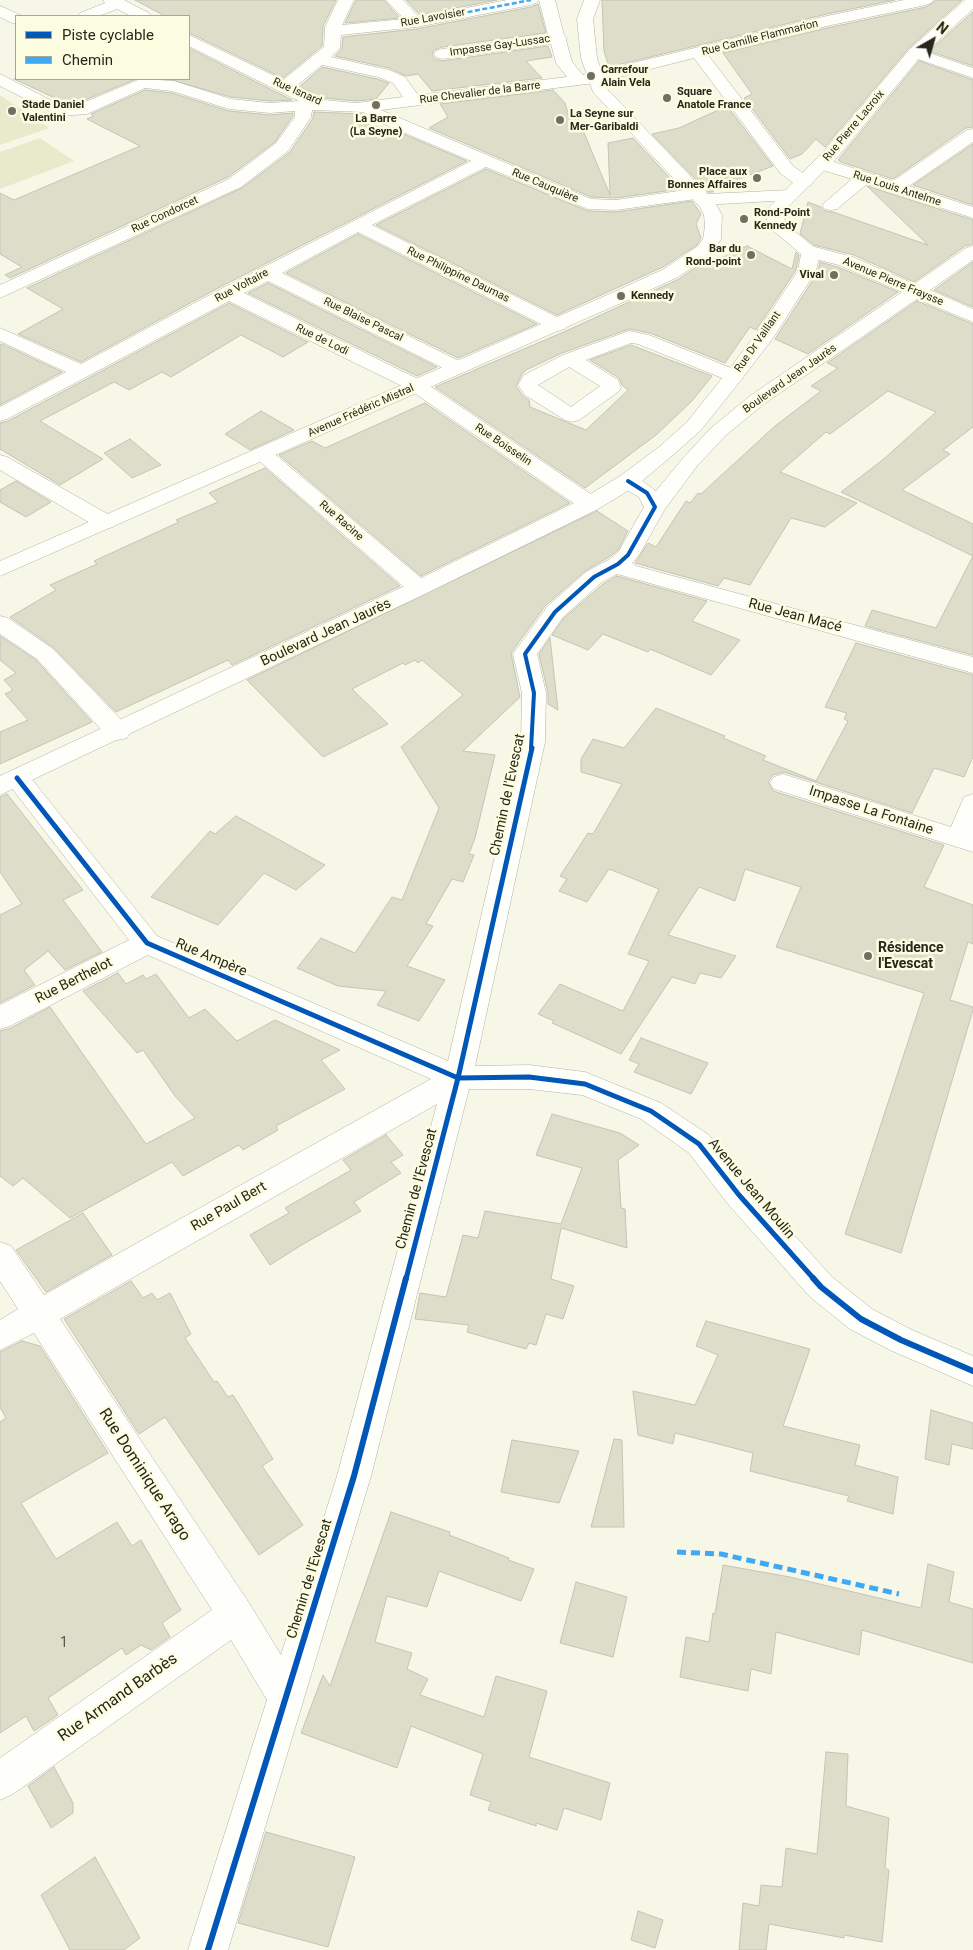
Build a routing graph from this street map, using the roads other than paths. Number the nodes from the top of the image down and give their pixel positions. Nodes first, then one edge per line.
1 (394, 0) edge
2 (531, 0) edge
3 (547, 0) edge
4 (592, 0) edge
5 (926, 0) edge
6 (973, 0) edge
7 (343, 1) edge
8 (115, 2) edge
9 (0, 12) edge
10 (88, 15) edge
11 (141, 15) edge
12 (15, 19) edge
13 (416, 22) junction
14 (334, 31) junction
15 (559, 38) junction
16 (190, 40) edge
17 (915, 53) junction
18 (442, 54) dead end
19 (699, 54) junction
20 (318, 59) junction
21 (973, 73) edge
22 (0, 79) edge
23 (587, 79) junction
24 (283, 87) junction
25 (422, 100) junction
26 (322, 105) junction
27 (368, 107) junction
28 (304, 108) junction
29 (973, 134) edge
30 (428, 135) junction
31 (486, 160) junction
32 (822, 164) junction
33 (864, 178) junction
34 (895, 188) junction
35 (797, 189) junction
36 (701, 196) junction
37 (831, 205) dead end
38 (973, 213) edge
39 (358, 225) junction
40 (811, 252) junction
41 (973, 252) edge
42 (267, 272) junction
43 (0, 292) edge
44 (915, 292) junction
45 (228, 293) junction
46 (973, 316) edge
47 (558, 325) junction
48 (0, 334) edge
49 (570, 359) dead end
50 (458, 368) junction
51 (81, 371) junction
52 (734, 376) junction
53 (417, 386) junction
54 (0, 415) edge
55 (694, 426) joint
56 (263, 454) junction
57 (0, 461) edge
58 (636, 474) junction
59 (676, 480) junction
60 (590, 504) junction
61 (655, 507) junction
62 (105, 522) junction
63 (618, 564) junction
64 (0, 569) edge
65 (419, 588) junction
66 (0, 623) edge
67 (973, 665) edge
68 (118, 732) junction
69 (8, 782) edge
70 (784, 783) dead end
71 (973, 803) edge
72 (966, 841) edge
73 (147, 943) junction
74 (0, 1018) edge
75 (458, 1078) junction
76 (0, 1255) edge
77 (38, 1315) junction
78 (0, 1336) edge
79 (973, 1372) edge
80 (236, 1616) junction
81 (286, 1697) junction
82 (0, 1781) edge
83 (208, 1950) edge

1 - 13 street
2 - 13 street, Rue Lavoisier
3 - 15 street
4 - 23 street
5 - 19 street, Rue Camille Flammarion
6 - 17 street, Rue Pierre Lacroix
7 - 14 street
8 - 10 street
8 - 11 street
9 - 12 street
13 - 14 street, Rue Lavoisier
14 - 20 street
15 - 18 street, Impasse Gay-Lussac
15 - 23 street
16 - 24 street, Rue Isnard
17 - 21 street
17 - 32 street, Rue Pierre Lacroix
19 - 23 street, Rue Camille Flammarion
19 - 35 street
20 - 24 street
20 - 25 street, Rue Chevalier de la Barre
22 - 28 street
23 - 25 street, Rue Chevalier de la Barre
23 - 36 street
24 - 26 street, Rue Isnard
25 - 27 street, Rue Isnard
25 - 30 street
26 - 27 street, Rue Isnard
26 - 28 street
27 - 30 street, Rue Cauquière
28 - 43 street, Rue Condorcet
29 - 34 street
30 - 31 street, Rue Cauquière
31 - 36 street, Rue Cauquière
31 - 39 street, Rue Voltaire
32 - 33 street, Rue Louis Antelme
32 - 35 street, Rue Pierre Lacroix
33 - 34 street, Rue Louis Antelme
33 - 37 street
34 - 38 street, Rue Louis Antelme
35 - 36 street, Rue Cauquière
35 - 40 street, Rue Pierre Lacroix
36 - 47 street, Avenue Frédéric Mistral
39 - 42 street, Rue Voltaire
39 - 47 street, Rue Philippine Daumas
40 - 44 street, Avenue Pierre Fraysse
40 - 52 street, Rue Dr Vaillant
41 - 44 street, Boulevard Jean Jaurès
42 - 45 street, Rue Voltaire
42 - 50 street, Rue Blaise Pascal
44 - 46 street, Avenue Pierre Fraysse
44 - 59 street, Boulevard Jean Jaurès
45 - 51 street, Rue Voltaire
45 - 53 street, Rue de Lodi
47 - 50 street, Avenue Frédéric Mistral
48 - 51 street
49 - 52 street
50 - 53 street, Avenue Frédéric Mistral
51 - 54 street, Rue Voltaire
52 - 55 street, Rue Dr Vaillant
53 - 56 street, Avenue Frédéric Mistral
53 - 60 street, Rue Boisselin
55 - 58 street, Boulevard Jean Jaurès
56 - 62 street, Avenue Frédéric Mistral
56 - 65 street, Rue Racine
57 - 62 street
58 - 59 street
58 - 60 street, Boulevard Jean Jaurès
58 - 61 street
59 - 61 street, Boulevard Jean Jaurès
60 - 65 street, Boulevard Jean Jaurès
61 - 63 street, Chemin de l'Evescat
62 - 64 street, Avenue Frédéric Mistral
63 - 67 street, Rue Jean Macé
63 - 75 street, Chemin de l'Evescat
65 - 68 street, Boulevard Jean Jaurès
66 - 68 street
68 - 69 street, Boulevard Jean Jaurès
69 - 73 street, Rue Ampère
70 - 72 street, Impasse La Fontaine
71 - 72 street
73 - 74 street, Rue Berthelot
73 - 75 street, Rue Ampère
75 - 77 street, Rue Paul Bert
75 - 79 street, Avenue Jean Moulin
75 - 81 street, Chemin de l'Evescat
76 - 77 street, Rue Dominique Arago
77 - 78 street, Rue Paul Bert
77 - 80 street, Rue Dominique Arago
80 - 81 street, Rue Dominique Arago
80 - 82 street, Rue Armand Barbès
81 - 83 street, Chemin de l'Evescat

